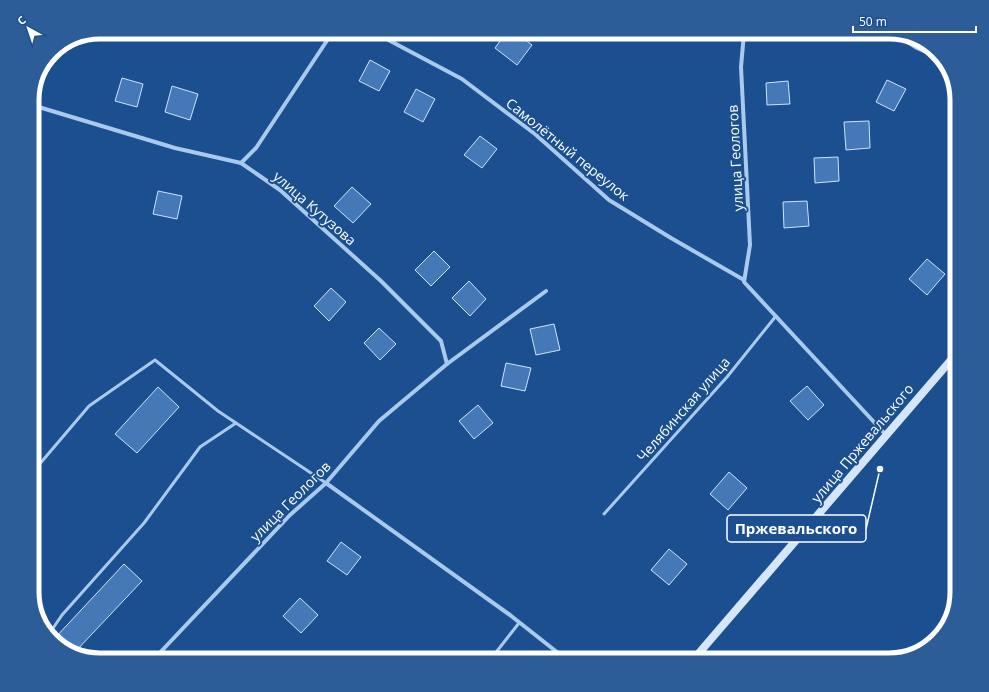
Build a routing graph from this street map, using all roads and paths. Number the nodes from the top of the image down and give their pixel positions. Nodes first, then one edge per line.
1 (328, 39) edge
2 (387, 39) edge
3 (743, 39) edge
4 (908, 42) edge
5 (927, 52) edge
6 (39, 108) edge
7 (241, 163) junction
8 (744, 281) junction
9 (546, 291) dead end
10 (776, 316) junction
11 (950, 361) edge
12 (447, 364) junction
13 (236, 423) junction
14 (887, 435) junction
15 (39, 465) edge
16 (326, 483) junction
17 (604, 514) dead end
18 (519, 622) junction
19 (52, 629) edge
20 (160, 653) edge
21 (495, 653) edge
22 (558, 653) edge
23 (700, 653) edge

1 - 7 street
2 - 8 street, Самолётный переулок
3 - 8 street, улица Геологов
4 - 5 street
6 - 7 street, улица Кутузова
7 - 12 street, улица Кутузова
8 - 10 street, Самолётный переулок
9 - 12 street, улица Геологов
10 - 14 street, Самолётный переулок
10 - 17 lane, Челябинская улица
11 - 14 street, улица Пржевальского
12 - 16 street, улица Геологов
13 - 15 lane
13 - 16 lane
13 - 19 lane
14 - 23 street, улица Пржевальского
16 - 18 street
16 - 20 street, улица Геологов
18 - 21 lane
18 - 22 street

